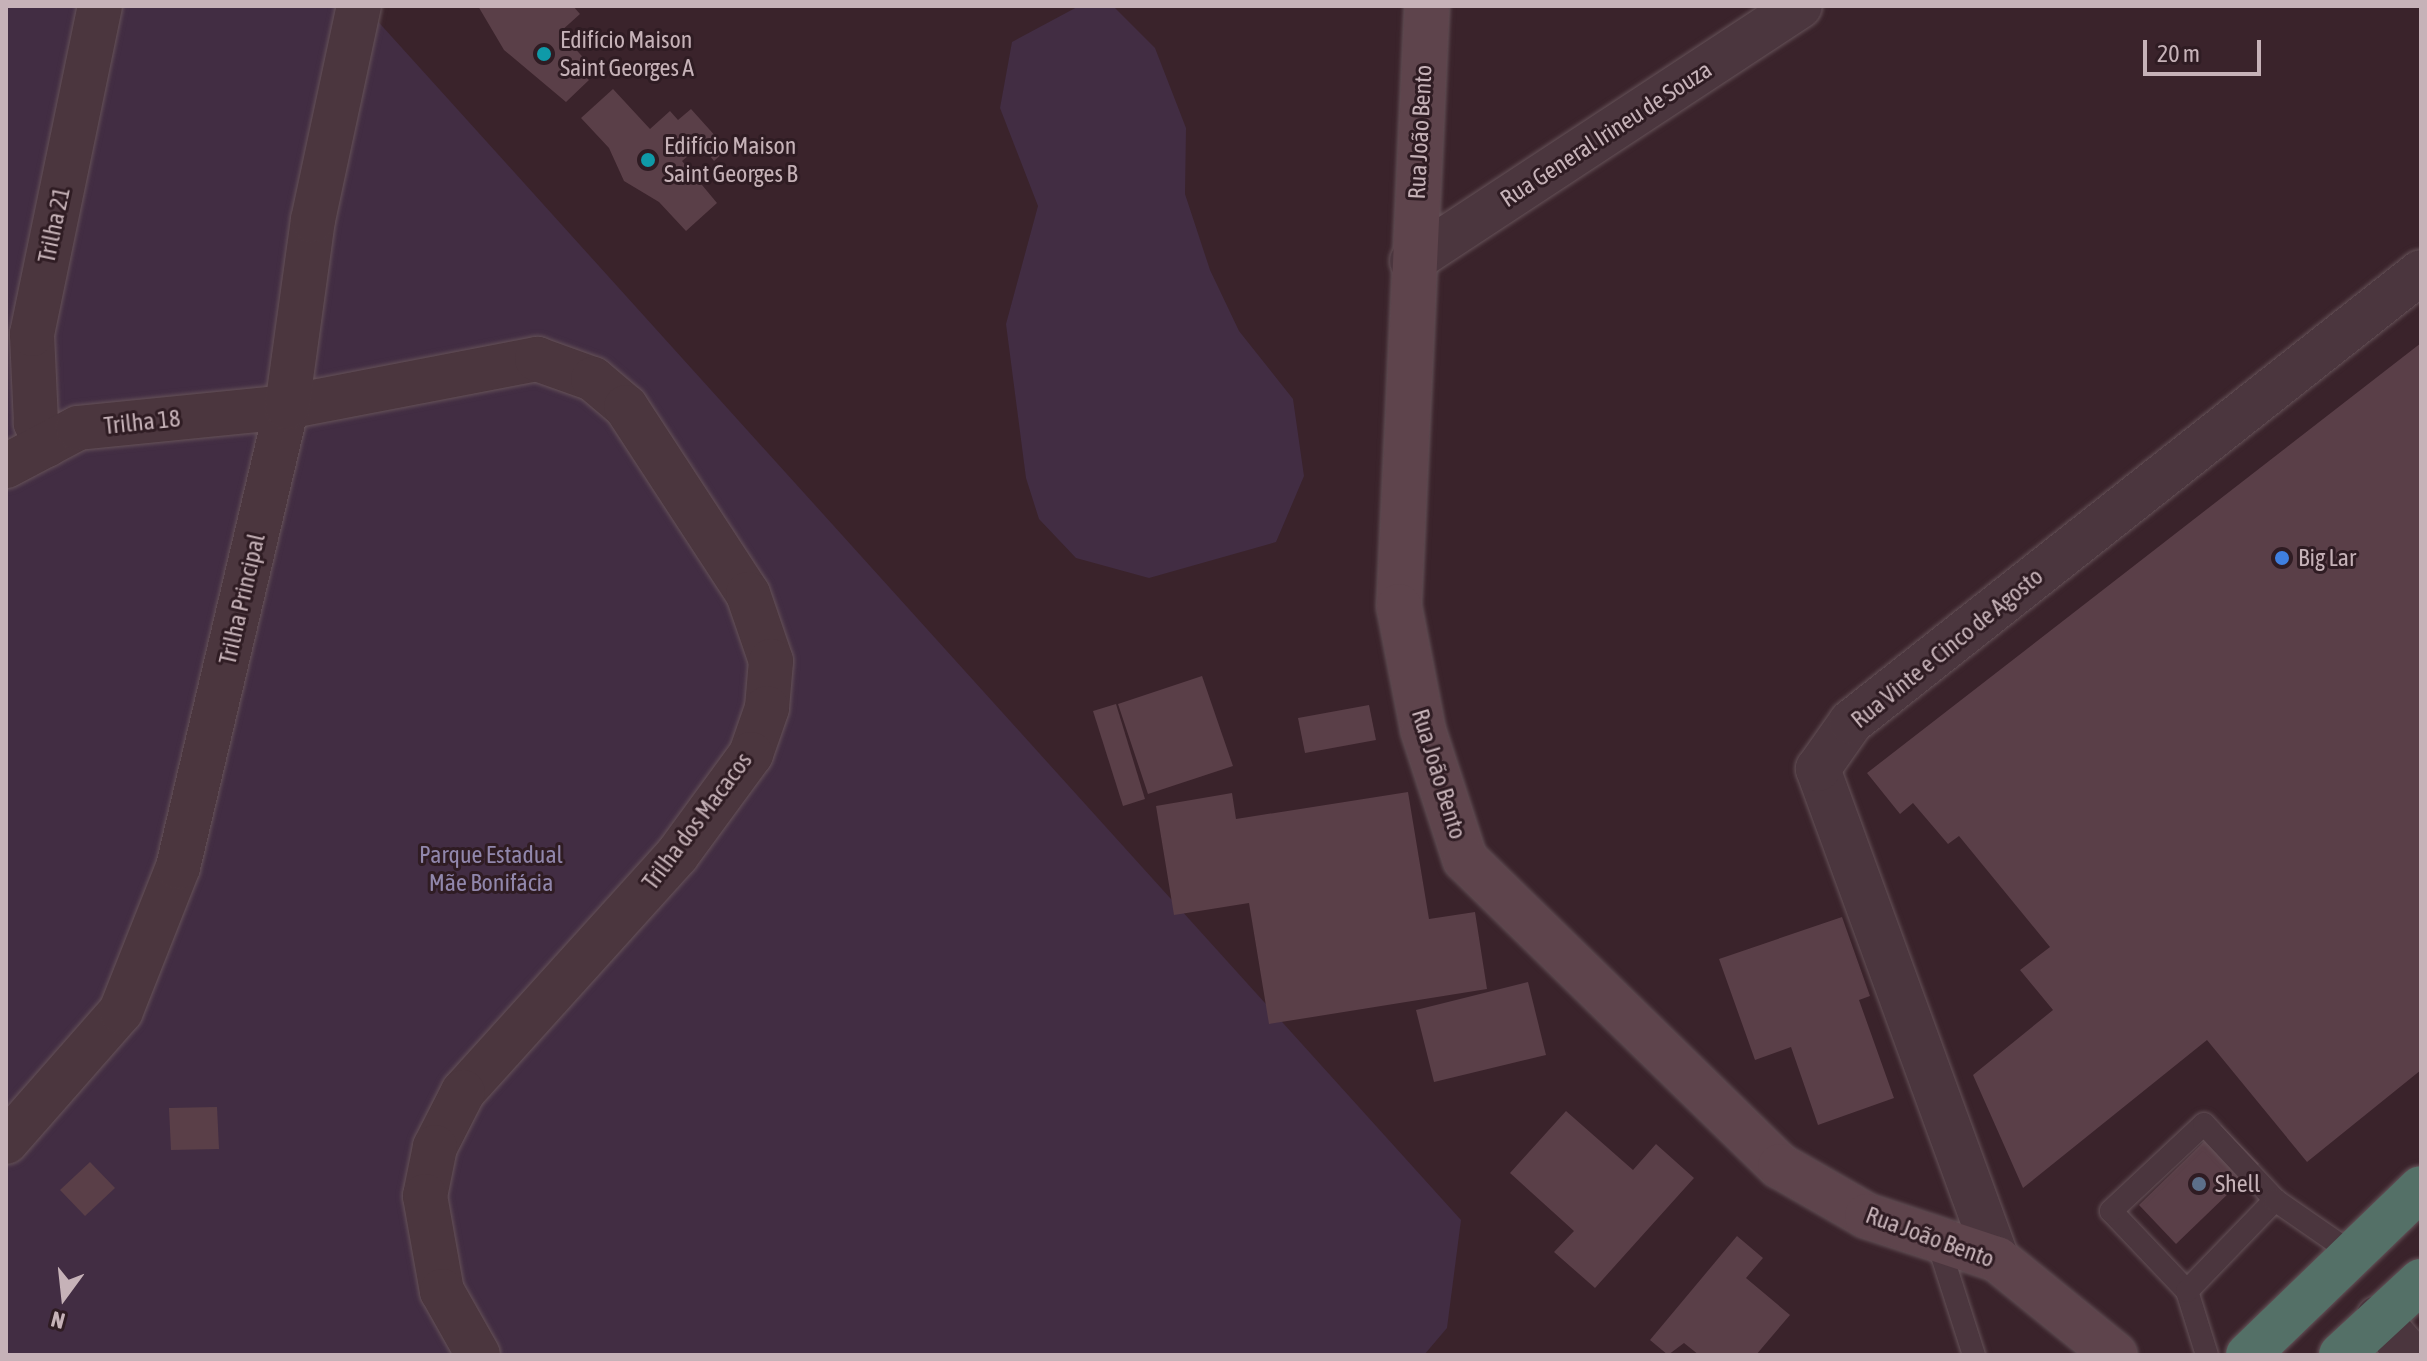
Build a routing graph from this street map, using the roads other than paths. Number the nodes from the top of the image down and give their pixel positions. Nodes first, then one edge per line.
1 (100, 6) edge
2 (359, 6) edge
3 (1427, 6) edge
4 (1800, 6) edge
5 (1412, 261) junction
6 (2421, 272) edge
7 (287, 407) junction
8 (47, 445) junction
9 (6, 466) edge
10 (6, 1142) edge
11 (2421, 1188) edge
12 (2275, 1200) junction
13 (1937, 1240) junction
14 (2350, 1252) junction
15 (1997, 1259) junction
16 (2187, 1291) junction
17 (2405, 1302) edge
18 (478, 1355) edge
19 (1974, 1355) edge
20 (2115, 1355) edge
21 (2207, 1355) edge
22 (2248, 1355) edge
23 (2341, 1355) edge
24 (2410, 1355) edge

1 - 8 street, Trilha 21
2 - 7 street, Trilha Principal
3 - 5 street, Rua João Bento
4 - 5 street, Rua General Irineu de Souza
5 - 13 street, Rua João Bento
6 - 15 street, Rua Vinte e Cinco de Agosto
7 - 8 street, Trilha 18
7 - 10 street, Trilha Principal
7 - 18 street, Trilha dos Macacos
8 - 9 street, Trilha 18
11 - 14 highway
12 - 14 lane
12 - 16 lane
12 - 16 lane
13 - 15 street, Rua João Bento
13 - 19 lane
14 - 22 highway
15 - 20 street, Rua João Bento
16 - 21 lane
17 - 23 highway
17 - 24 street

